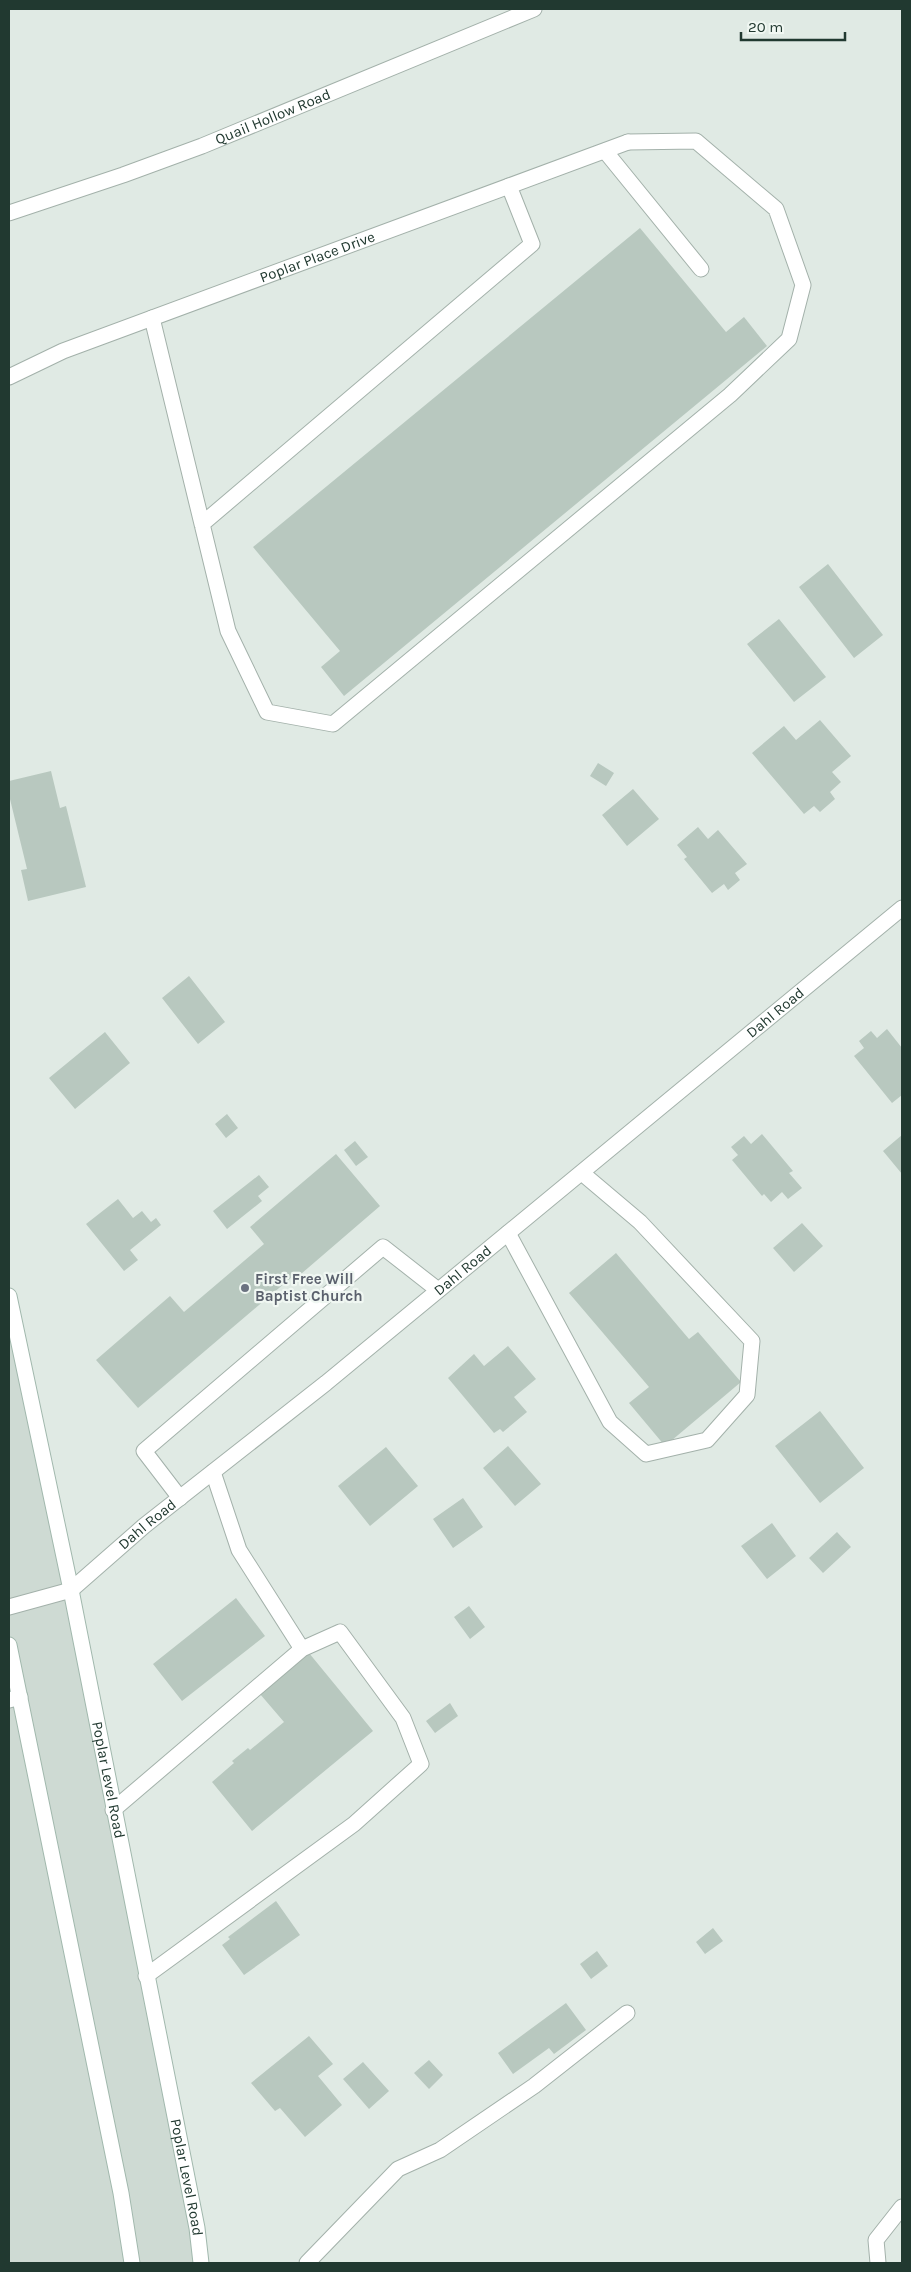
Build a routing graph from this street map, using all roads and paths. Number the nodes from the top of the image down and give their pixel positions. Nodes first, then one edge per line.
1 (534, 9) edge
2 (605, 151) junction
3 (509, 186) junction
4 (9, 213) edge
5 (701, 269) dead end
6 (152, 318) junction
7 (9, 377) edge
8 (202, 524) junction
9 (902, 908) edge
10 (582, 1172) junction
11 (508, 1233) junction
12 (438, 1290) junction
13 (9, 1296) edge
14 (213, 1472) junction
15 (180, 1498) junction
16 (71, 1590) junction
17 (9, 1607) edge
18 (9, 1645) edge
19 (302, 1649) junction
20 (14, 1698) edge
21 (113, 1810) junction
22 (146, 1976) junction
23 (627, 2013) dead end
24 (902, 2208) edge
25 (132, 2263) edge
26 (201, 2263) edge
27 (307, 2263) edge
28 (878, 2263) edge

1 - 4 street, Quail Hollow Road
2 - 3 street, Poplar Place Drive
2 - 5 street
2 - 8 street, Poplar Place Drive
3 - 6 street, Poplar Place Drive
3 - 8 street
6 - 7 street, Poplar Place Drive
6 - 8 street
9 - 10 street, Dahl Road
10 - 11 street, Dahl Road
10 - 11 street
11 - 12 street, Dahl Road
12 - 14 street, Dahl Road
12 - 15 street
13 - 16 street, Poplar Level Road
14 - 15 street, Dahl Road
14 - 19 street
15 - 16 street, Dahl Road
16 - 17 street, Dahl Road
16 - 21 street, Poplar Level Road
18 - 20 street
19 - 21 street
19 - 22 street
20 - 25 street
21 - 22 street, Poplar Level Road
22 - 26 street, Poplar Level Road
23 - 27 street
24 - 28 street

